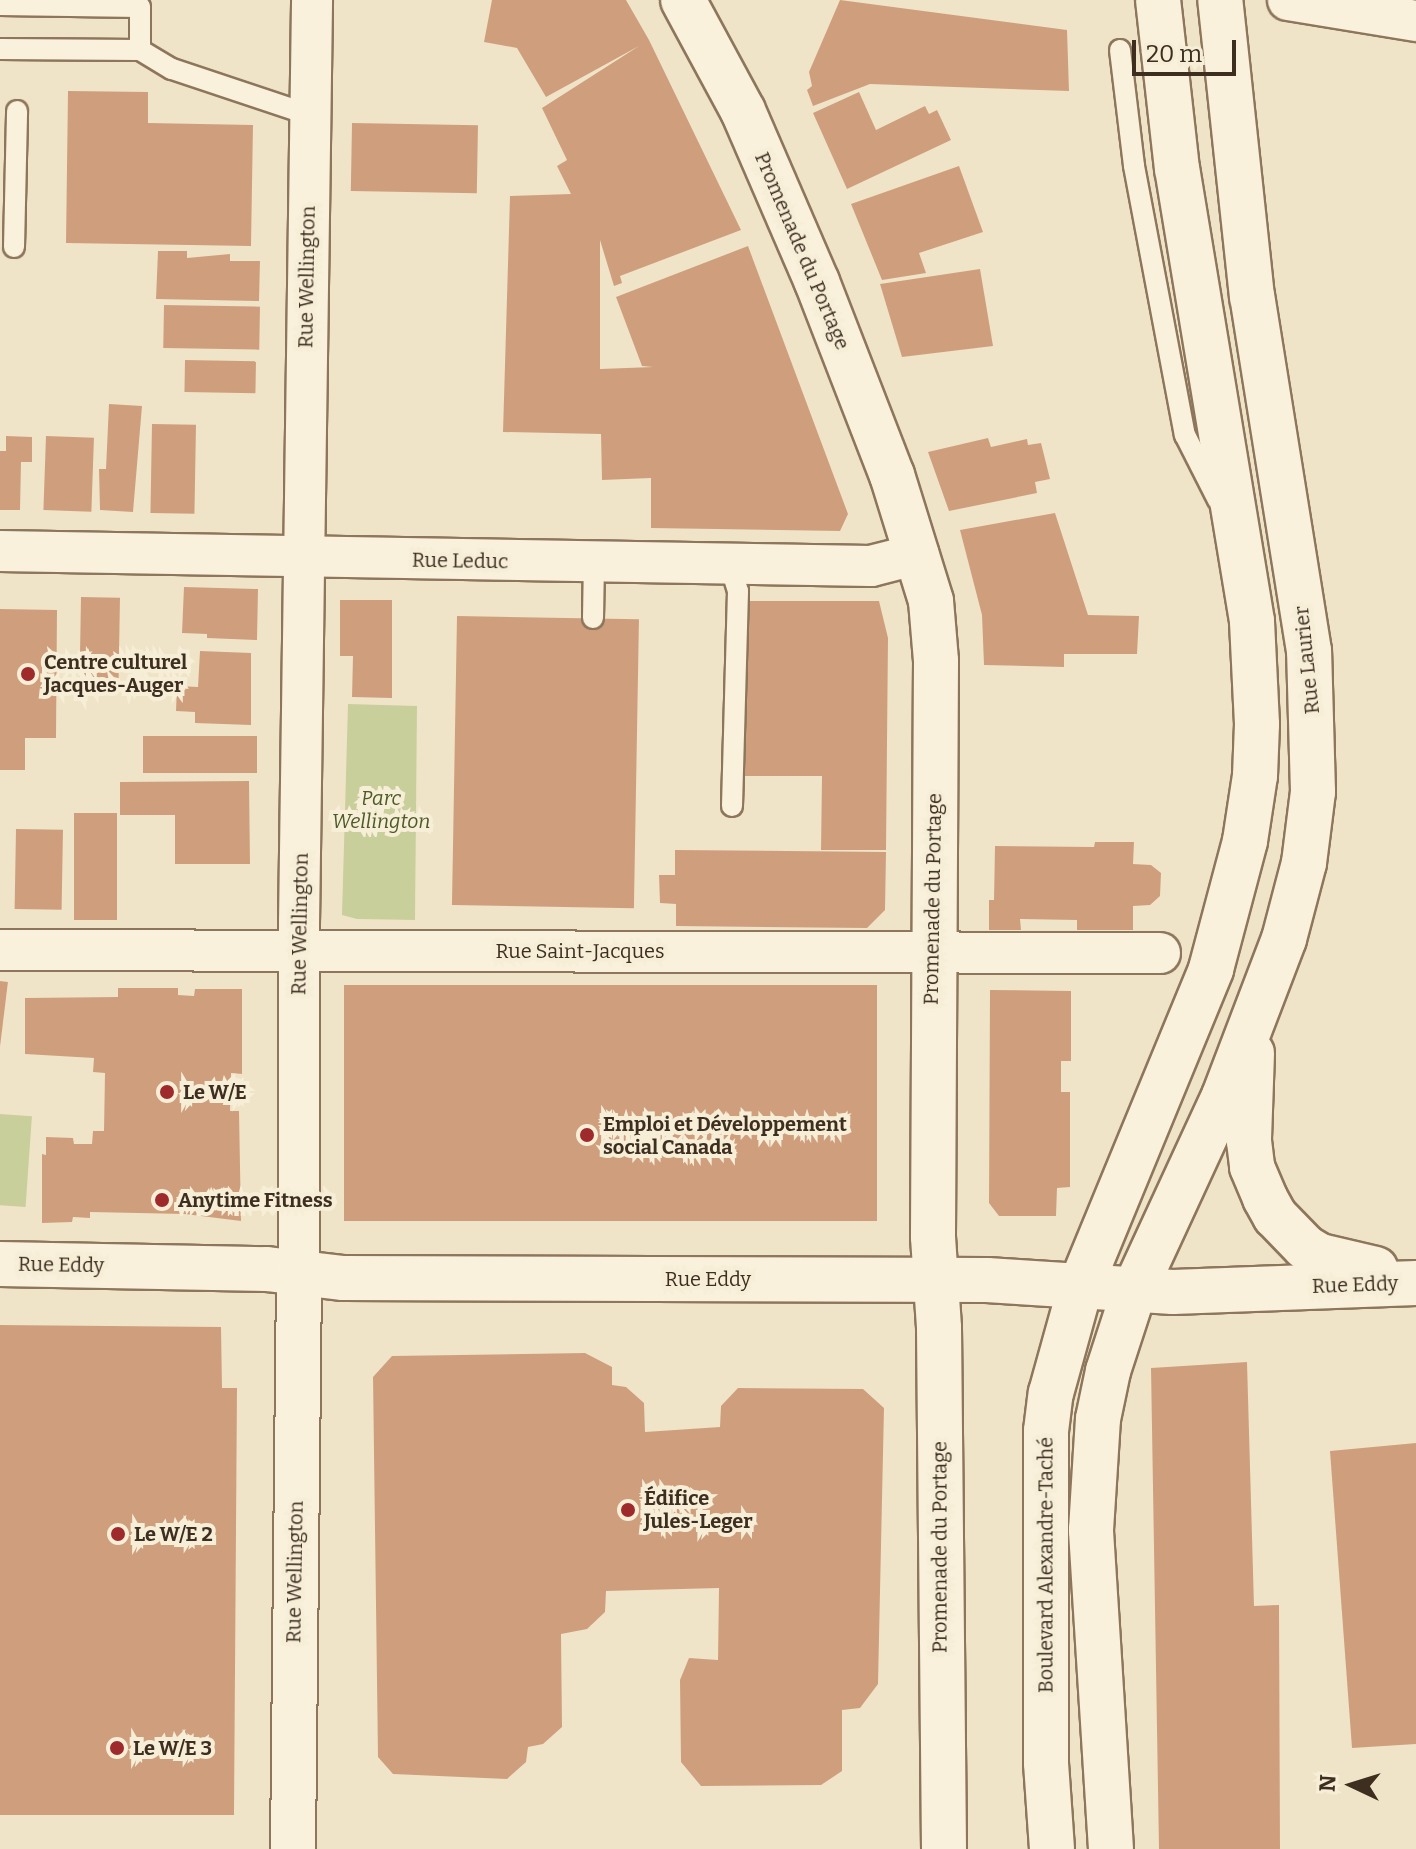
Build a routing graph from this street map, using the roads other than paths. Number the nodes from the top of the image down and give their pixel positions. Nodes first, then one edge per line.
1 (312, 0) edge
2 (683, 0) edge
3 (1158, 0) edge
4 (1220, 0) edge
5 (1288, 0) edge
6 (0, 5) edge
7 (1416, 21) edge
8 (0, 49) edge
9 (140, 50) junction
10 (1120, 50) dead end
11 (17, 111) dead end
12 (310, 115) junction
13 (8, 156) edge
14 (14, 247) dead end
15 (1237, 538) junction
16 (0, 551) edge
17 (918, 554) junction
18 (305, 558) junction
19 (594, 563) junction
20 (730, 565) junction
21 (593, 618) dead end
22 (732, 806) dead end
23 (0, 950) edge
24 (299, 951) junction
25 (932, 952) junction
26 (1160, 953) dead end
27 (1253, 1026) junction
28 (0, 1264) edge
29 (299, 1273) junction
30 (937, 1280) junction
31 (1416, 1280) edge
32 (1081, 1285) junction
33 (1134, 1291) junction
34 (293, 1849) edge
35 (944, 1849) edge
36 (1052, 1849) edge
37 (1111, 1849) edge

1 - 12 street, Rue Wellington
2 - 17 main road, Promenade du Portage
3 - 15 main road
4 - 27 main road, Rue Laurier
5 - 7 street
6 - 9 lane
8 - 9 lane
9 - 12 lane
10 - 15 lane
11 - 13 lane
12 - 18 street, Rue Wellington
13 - 14 lane
15 - 32 main road
16 - 18 street, Rue Leduc
17 - 20 street, Rue Leduc
17 - 25 main road, Promenade du Portage
18 - 19 street, Rue Leduc
18 - 24 street, Rue Wellington
19 - 20 street, Rue Leduc
19 - 21 lane
20 - 22 lane
23 - 24 street, Rue Saint-Jacques
24 - 25 street, Rue Saint-Jacques
24 - 29 street, Rue Wellington
25 - 26 street, Rue Saint-Jacques
25 - 30 main road, Promenade du Portage
27 - 31 main road
27 - 33 main road, Rue Laurier
28 - 29 main road, Rue Eddy
29 - 30 main road, Rue Eddy
29 - 34 main road, Rue Wellington
30 - 32 main road, Rue Eddy
30 - 35 main road, Promenade du Portage
31 - 33 main road, Rue Eddy
32 - 33 main road, Rue Eddy
32 - 36 main road, Boulevard Alexandre-Taché
33 - 37 main road

